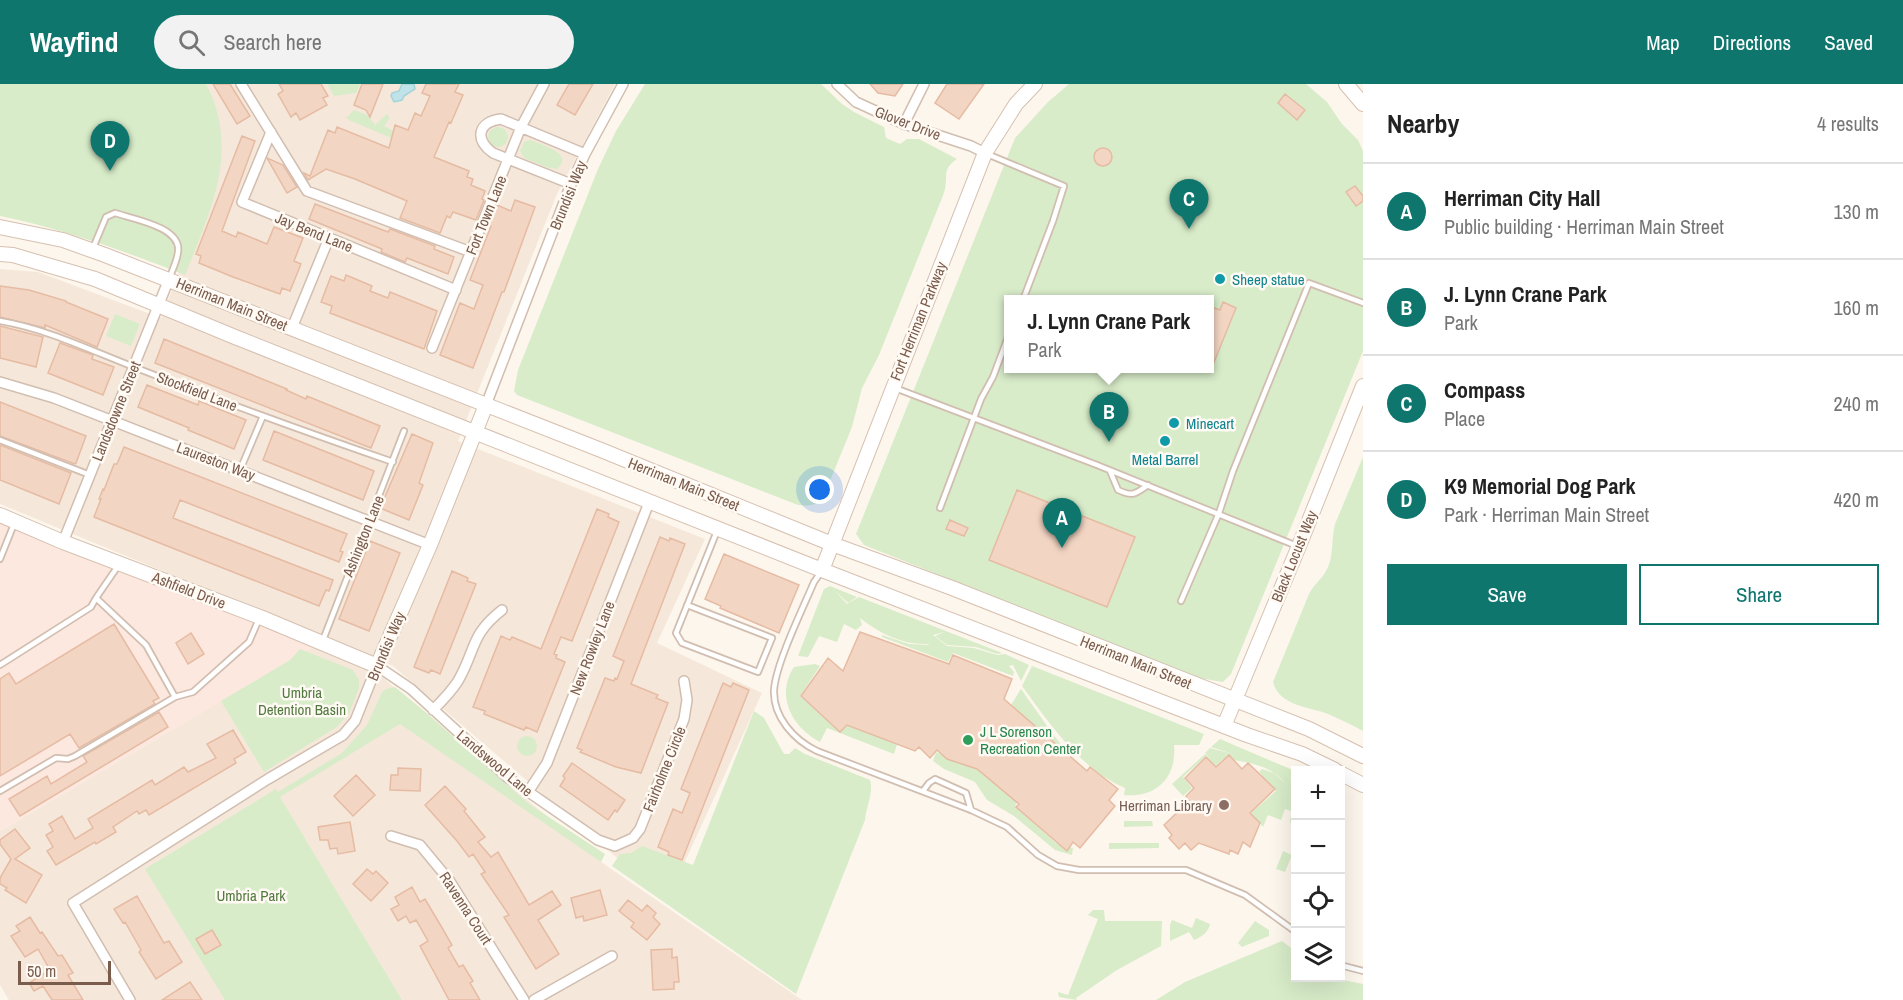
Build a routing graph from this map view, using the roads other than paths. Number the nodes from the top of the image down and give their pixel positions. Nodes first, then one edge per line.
1 (241, 84) edge
2 (544, 84) edge
3 (623, 84) edge
4 (837, 84) edge
5 (924, 84) edge
6 (1035, 84) edge
7 (1346, 84) edge
8 (1363, 104) edge
9 (904, 124) junction
10 (521, 127) junction
11 (271, 132) junction
12 (985, 153) junction
13 (585, 154) junction
14 (508, 159) junction
15 (572, 184) junction
16 (0, 227) edge
17 (329, 238) junction
18 (92, 250) junction
19 (471, 252) junction
20 (0, 254) edge
21 (169, 279) junction
22 (456, 290) junction
23 (1025, 295) edge
24 (1363, 303) edge
25 (158, 306) junction
26 (0, 321) edge
27 (292, 328) junction
28 (1004, 347) edge
29 (432, 348) dead end
30 (133, 367) junction
31 (0, 382) edge
32 (892, 386) junction
33 (1363, 386) edge
34 (486, 405) junction
35 (263, 416) junction
36 (975, 418) junction
37 (111, 421) junction
38 (404, 431) dead end
39 (476, 432) junction
40 (0, 440) edge
41 (393, 462) junction
42 (240, 470) junction
43 (1110, 471) junction
44 (90, 475) junction
45 (1148, 485) junction
46 (650, 500) junction
47 (940, 508) dead end
48 (1219, 513) junction
49 (0, 515) edge
50 (15, 521) junction
51 (368, 521) junction
52 (718, 528) junction
53 (63, 542) junction
54 (832, 544) junction
55 (430, 545) junction
56 (1299, 546) junction
57 (0, 559) edge
58 (120, 564) junction
59 (822, 570) junction
60 (96, 598) junction
61 (1181, 601) dead end
62 (687, 605) junction
63 (502, 610) dead end
64 (260, 617) junction
65 (322, 642) junction
66 (0, 665) edge
67 (377, 666) junction
68 (684, 681) dead end
69 (175, 697) junction
70 (1234, 701) junction
71 (433, 710) junction
72 (1224, 726) junction
73 (1363, 756) edge
74 (1325, 766) edge
75 (1345, 775) edge
76 (1363, 785) edge
77 (0, 791) edge
78 (923, 791) junction
79 (528, 792) junction
80 (971, 810) junction
81 (391, 836) dead end
82 (620, 845) joint
83 (1291, 928) edge
84 (612, 956) dead end
85 (1345, 966) edge
86 (1363, 970) edge
87 (130, 1000) edge
88 (524, 1000) edge
89 (534, 1000) edge

1 - 11 street
2 - 10 street, Fort Town Lane
3 - 13 street, Brundisi Way
4 - 9 street, Glover Drive
5 - 9 street
6 - 12 main road, Fort Herriman Parkway
7 - 8 main road
9 - 12 street, Glover Drive
10 - 13 street
10 - 14 street, Fort Town Lane
10 - 14 street
11 - 17 street, Jay Bend Lane
11 - 19 street
12 - 23 lane
12 - 32 main road, Fort Herriman Parkway
13 - 15 street, Brundisi Way
14 - 15 street
14 - 19 street, Fort Town Lane
15 - 34 street, Brundisi Way
16 - 18 main road, Herriman Main Street
17 - 22 street, Jay Bend Lane
17 - 27 street
18 - 21 main road, Herriman Main Street
18 - 21 lane
19 - 22 street, Fort Town Lane
20 - 25 main road, Herriman Main Street
21 - 25 street, Landsdowne Street
21 - 27 main road, Herriman Main Street
22 - 29 street, Fort Town Lane
24 - 48 lane
25 - 30 street, Landsdowne Street
25 - 39 main road, Herriman Main Street
26 - 30 lane, Stockfield Lane
27 - 34 main road, Herriman Main Street
28 - 36 lane
30 - 35 lane, Stockfield Lane
30 - 37 street, Landsdowne Street
31 - 37 street, Laureston Way
32 - 36 lane
32 - 54 main road, Fort Herriman Parkway
33 - 56 main road, Black Locust Way
34 - 39 main road, Brundisi Way
34 - 54 main road, Herriman Main Street
35 - 41 lane, Stockfield Lane
35 - 42 lane
36 - 43 lane
36 - 47 lane
37 - 42 street, Laureston Way
37 - 44 street, Landsdowne Street
38 - 41 lane, Ashington Lane
39 - 46 main road, Herriman Main Street
39 - 55 main road, Brundisi Way
40 - 44 lane
41 - 51 lane, Ashington Lane
42 - 51 street, Laureston Way
43 - 45 lane
43 - 45 lane
44 - 53 street, Landsdowne Street
45 - 48 lane
46 - 52 main road, Herriman Main Street
46 - 79 street, New Rowley Lane
48 - 56 lane
48 - 61 lane
49 - 50 main road, Ashfield Drive
50 - 53 main road, Ashfield Drive
50 - 57 lane
51 - 55 street, Laureston Way
51 - 65 lane, Ashington Lane
52 - 59 main road, Herriman Main Street
52 - 62 lane
53 - 58 main road, Ashfield Drive
54 - 59 main road, Fort Herriman Parkway
54 - 70 main road, Herriman Main Street
55 - 67 main road, Brundisi Way
56 - 70 main road, Black Locust Way
58 - 60 lane
58 - 64 main road, Ashfield Drive
59 - 72 main road, Herriman Main Street
59 - 78 lane
60 - 66 lane
60 - 69 lane
62 - 62 lane
63 - 71 street
64 - 65 main road, Ashfield Drive
64 - 69 lane
65 - 67 main road, Ashfield Drive
67 - 71 street, Landswood Lane
67 - 87 street, Brundisi Way
68 - 82 street, Fairholme Circle
69 - 77 lane
70 - 72 main road, Black Locust Way
70 - 73 main road, Herriman Main Street
71 - 79 street, Landswood Lane
72 - 74 main road, Herriman Main Street
75 - 76 main road
78 - 80 lane
78 - 80 lane
79 - 82 street, Landswood Lane
80 - 83 lane
81 - 88 street, Ravenna Court
84 - 89 street
85 - 86 lane

